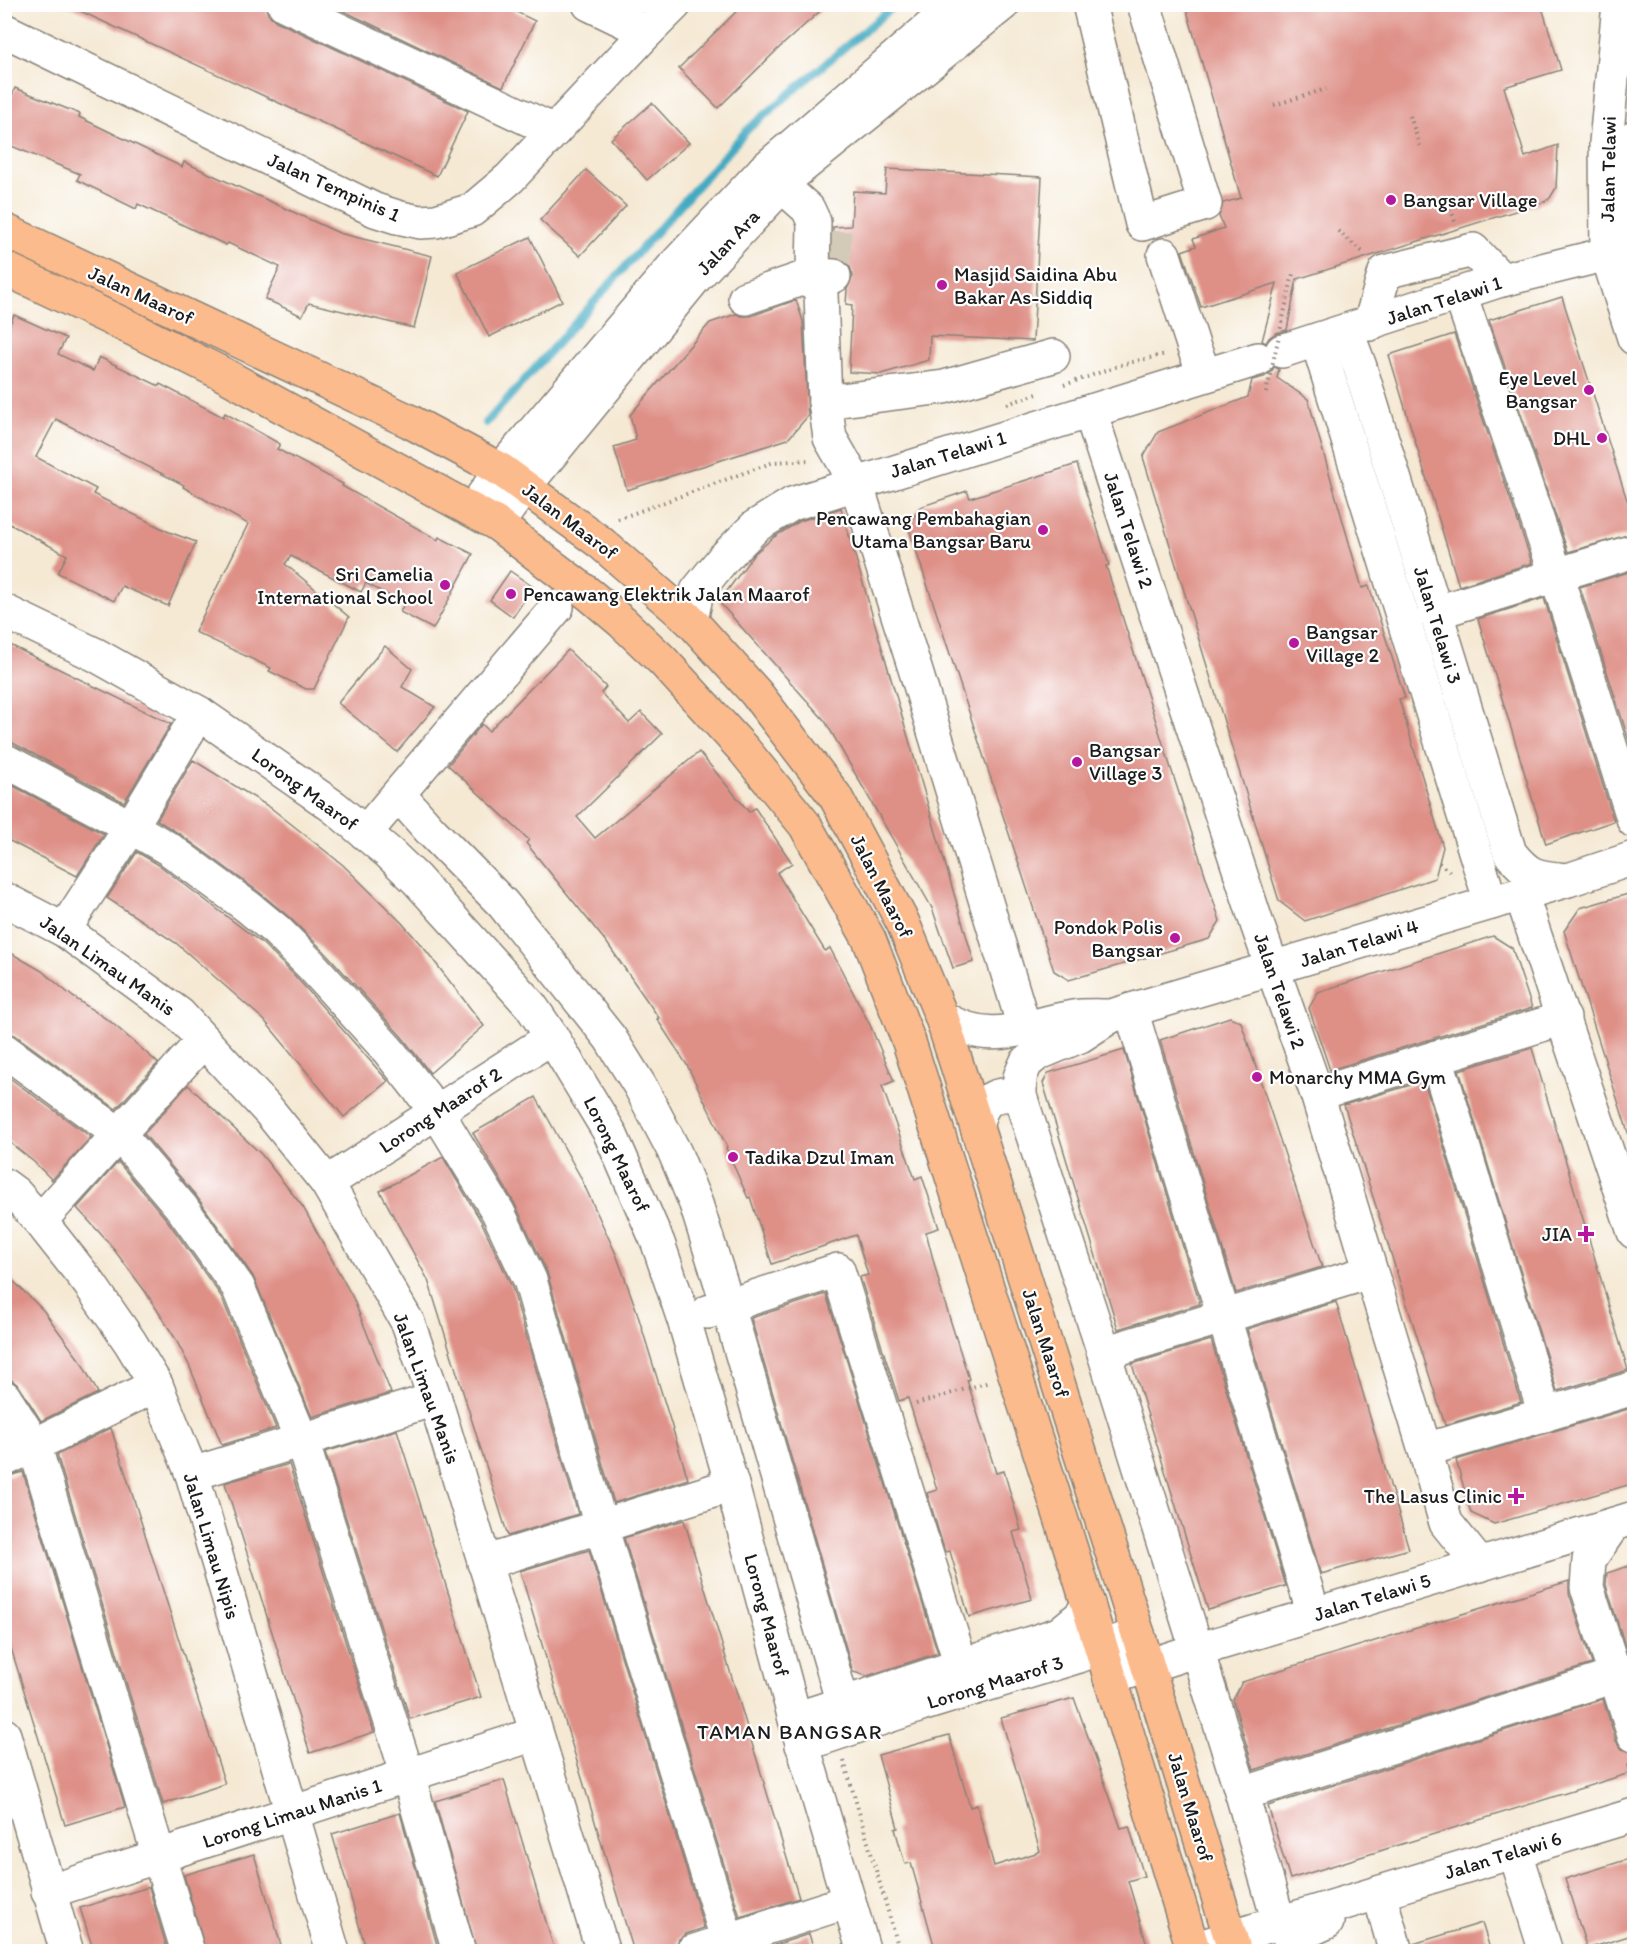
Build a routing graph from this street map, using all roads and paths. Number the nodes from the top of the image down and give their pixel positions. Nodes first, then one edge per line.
1 (284, 4) edge
2 (589, 4) edge
3 (675, 4) edge
4 (957, 4) edge
5 (1003, 4) edge
6 (1092, 4) edge
7 (1144, 4) edge
8 (1619, 4) edge
9 (4, 30) edge
10 (647, 32) junction
11 (1326, 89) dead end
12 (1274, 105) dead end
13 (1410, 116) dead end
14 (554, 131) junction
15 (1635, 137) edge
16 (1421, 148) dead end
17 (778, 172) junction
18 (835, 227) tunnel mouth
19 (4, 230) edge
20 (1625, 253) edge
21 (1154, 258) dead end
22 (4, 268) edge
23 (1293, 274) dead end
24 (825, 277) junction
25 (1502, 280) junction
26 (1460, 294) junction
27 (745, 298) dead end
28 (1345, 332) junction
29 (1635, 338) edge
30 (1187, 370) junction
31 (1055, 372) joint
32 (1046, 391) dead end
33 (1266, 393) dead end
34 (825, 402) junction
35 (1001, 406) dead end
36 (1090, 411) junction
37 (839, 453) junction
38 (512, 478) junction
39 (856, 483) junction
40 (485, 517) junction
41 (612, 521) dead end
42 (1635, 550) edge
43 (1556, 574) junction
44 (557, 607) dead end
45 (4, 611) edge
46 (1434, 613) junction
47 (692, 621) junction
48 (199, 713) junction
49 (4, 760) edge
50 (399, 795) junction
51 (1635, 821) edge
52 (131, 826) junction
53 (365, 833) junction
54 (1635, 858) edge
55 (1568, 880) junction
56 (1506, 898) junction
57 (4, 899) edge
58 (64, 930) junction
59 (1272, 969) junction
60 (1121, 1013) junction
61 (942, 1018) junction
62 (1564, 1018) junction
63 (1025, 1030) junction
64 (606, 1034) junction
65 (203, 1041) junction
66 (560, 1048) junction
67 (4, 1050) edge
68 (1436, 1057) junction
69 (1317, 1094) junction
70 (1020, 1096) junction
71 (437, 1112) junction
72 (977, 1125) junction
73 (119, 1134) junction
74 (327, 1183) junction
75 (4, 1185) edge
76 (1629, 1196) edge
77 (40, 1221) junction
78 (1635, 1232) edge
79 (1370, 1272) junction
80 (728, 1306) junction
81 (1224, 1316) junction
82 (684, 1320) junction
83 (1104, 1353) junction
84 (991, 1382) dead end
85 (156, 1385) junction
86 (1635, 1388) edge
87 (4, 1398) edge
88 (435, 1399) junction
89 (916, 1404) dead end
90 (1545, 1415) junction
91 (302, 1441) junction
92 (34, 1444) junction
93 (1425, 1450) junction
94 (4, 1460) edge
95 (192, 1474) junction
96 (732, 1485) junction
97 (1624, 1522) edge
98 (601, 1526) junction
99 (484, 1563) junction
100 (1480, 1565) junction
101 (1088, 1604) junction
102 (1314, 1615) junction
103 (1138, 1634) junction
104 (1101, 1646) junction
105 (1197, 1650) junction
106 (961, 1665) junction
107 (1148, 1666) junction
108 (1625, 1673) edge
109 (1110, 1678) junction
110 (847, 1716) junction
111 (798, 1732) junction
112 (536, 1734) junction
113 (1635, 1734) edge
114 (4, 1735) edge
115 (408, 1776) junction
116 (1242, 1794) junction
117 (292, 1813) junction
118 (1635, 1815) edge
119 (18, 1828) edge
120 (1515, 1852) junction
121 (159, 1856) junction
122 (48, 1892) junction
123 (1375, 1893) junction
124 (849, 1901) junction
125 (1284, 1942) edge
126 (1233, 1944) edge
127 (729, 1946) edge
128 (1194, 1950) edge
129 (67, 1952) edge
130 (188, 1952) edge
131 (333, 1952) edge
132 (459, 1952) edge
133 (603, 1952) edge
134 (692, 1952) edge
135 (864, 1952) edge
136 (1396, 1952) edge
137 (1546, 1952) edge

1 - 14 street
2 - 10 street
3 - 10 street, Jalan Tempinis 1
4 - 17 street, Jalan Ara
5 - 17 street, Jalan Ara
6 - 7 street
8 - 20 street, Jalan Telawi
9 - 14 street, Jalan Tempinis 1
10 - 14 street, Jalan Tempinis 1
11 - 12 path
13 - 16 path
15 - 20 street, Jalan Telawi
17 - 18 street
17 - 24 street
17 - 38 street, Jalan Ara
19 - 38 main road, Jalan Maarof
20 - 25 street, Jalan Telawi 1
20 - 29 street, Jalan Telawi
21 - 30 street
22 - 40 main road, Jalan Maarof
23 - 33 path, bridge
24 - 27 street
24 - 34 street
25 - 26 street, Jalan Telawi 1
25 - 28 street
26 - 28 street, Jalan Telawi 1
26 - 43 street
28 - 30 street, Jalan Telawi 1
28 - 46 street, Jalan Telawi 3
28 - 56 street, Jalan Telawi 3
30 - 31 path
30 - 36 street, Jalan Telawi 1
31 - 34 street
32 - 35 path
34 - 37 street
36 - 39 street, Jalan Telawi 1
36 - 59 street, Jalan Telawi 2
37 - 39 street
37 - 41 path
38 - 40 street, Jalan Ara
38 - 47 main road, Jalan Maarof
39 - 47 street, Jalan Telawi 1
39 - 63 street
40 - 101 main road, Jalan Maarof
42 - 43 street
43 - 46 street
43 - 51 street
44 - 50 street
45 - 48 street, Lorong Maarof
46 - 55 street, Jalan Telawi 3
47 - 61 main road, Jalan Maarof
48 - 52 street
48 - 53 street, Lorong Maarof
49 - 52 street
50 - 53 street
50 - 64 street
52 - 58 street
52 - 71 street
53 - 66 street, Lorong Maarof
54 - 55 street, Jalan Telawi 4
55 - 56 street, Jalan Telawi 4
56 - 59 street, Jalan Telawi 4
56 - 62 street, Jalan Telawi 3
57 - 58 street, Jalan Limau Manis
58 - 65 street, Jalan Limau Manis
59 - 60 street, Jalan Telawi 4
59 - 69 street, Jalan Telawi 2
60 - 63 street, Jalan Telawi 4
60 - 70 street
60 - 81 street
61 - 63 street, Jalan Telawi 4
61 - 72 main road, Jalan Maarof
62 - 68 street
62 - 76 street, Jalan Telawi 3
64 - 66 street, Lorong Maarof 2
64 - 80 street
65 - 73 street
65 - 74 street, Jalan Limau Manis
66 - 71 street, Lorong Maarof 2
66 - 82 street, Lorong Maarof
67 - 73 street
68 - 69 street
68 - 90 street
69 - 79 street, Jalan Telawi 2
70 - 72 street
70 - 83 street
71 - 74 street, Lorong Maarof 2
71 - 98 street
72 - 103 main road, Jalan Maarof
73 - 77 street
73 - 91 street
74 - 88 street, Jalan Limau Manis
75 - 77 street, Jalan Limau Nipis
76 - 78 street, Jalan Telawi 3
77 - 85 street, Jalan Limau Nipis
79 - 81 street
79 - 93 street, Jalan Telawi 2
80 - 82 street
80 - 106 street
80 - 110 street
81 - 83 street
81 - 102 street
82 - 96 street, Lorong Maarof
83 - 105 street
84 - 89 path
85 - 92 street
85 - 95 street, Jalan Limau Nipis
86 - 90 street
87 - 92 street
88 - 91 street
88 - 99 street, Jalan Limau Manis
90 - 93 street
91 - 95 street
91 - 115 street
92 - 94 street
92 - 121 street
93 - 100 street, Jalan Telawi 2
95 - 117 street, Jalan Limau Nipis
96 - 98 street
96 - 111 street, Lorong Maarof
97 - 100 street, Jalan Telawi 5
97 - 108 street
98 - 99 street
98 - 127 street
99 - 112 street, Jalan Limau Manis
100 - 102 street, Jalan Telawi 5
101 - 104 main road, Jalan Maarof
101 - 106 street, Lorong Maarof 3
102 - 105 street, Jalan Telawi 5
103 - 104 street, Lorong Maarof 3
103 - 107 main road, Jalan Maarof
104 - 109 main road, Jalan Maarof
104 - 110 street, Lorong Maarof 3
105 - 107 street, Jalan Telawi 5
105 - 116 street
106 - 110 street, Lorong Maarof 3
107 - 109 street, Jalan Telawi 5
107 - 126 main road, Jalan Maarof
108 - 113 street
108 - 116 street
109 - 128 main road, Jalan Maarof
110 - 111 street
111 - 124 street, Lorong Maarof
112 - 115 street, Lorong Limau Manis 1
112 - 133 street, Jalan Limau Manis
114 - 119 street
115 - 117 street, Lorong Limau Manis 1
115 - 132 street
116 - 125 street
117 - 121 street, Lorong Limau Manis 1
117 - 131 street, Jalan Limau Nipis
118 - 120 street, Jalan Telawi 6
119 - 122 street
120 - 123 street, Jalan Telawi 6
120 - 137 street
121 - 122 street, Lorong Limau Manis 1
121 - 130 street
122 - 129 street
123 - 125 street, Jalan Telawi 6
123 - 136 street
124 - 127 street
124 - 135 street, Lorong Maarof
125 - 126 street
126 - 128 street
127 - 134 street

